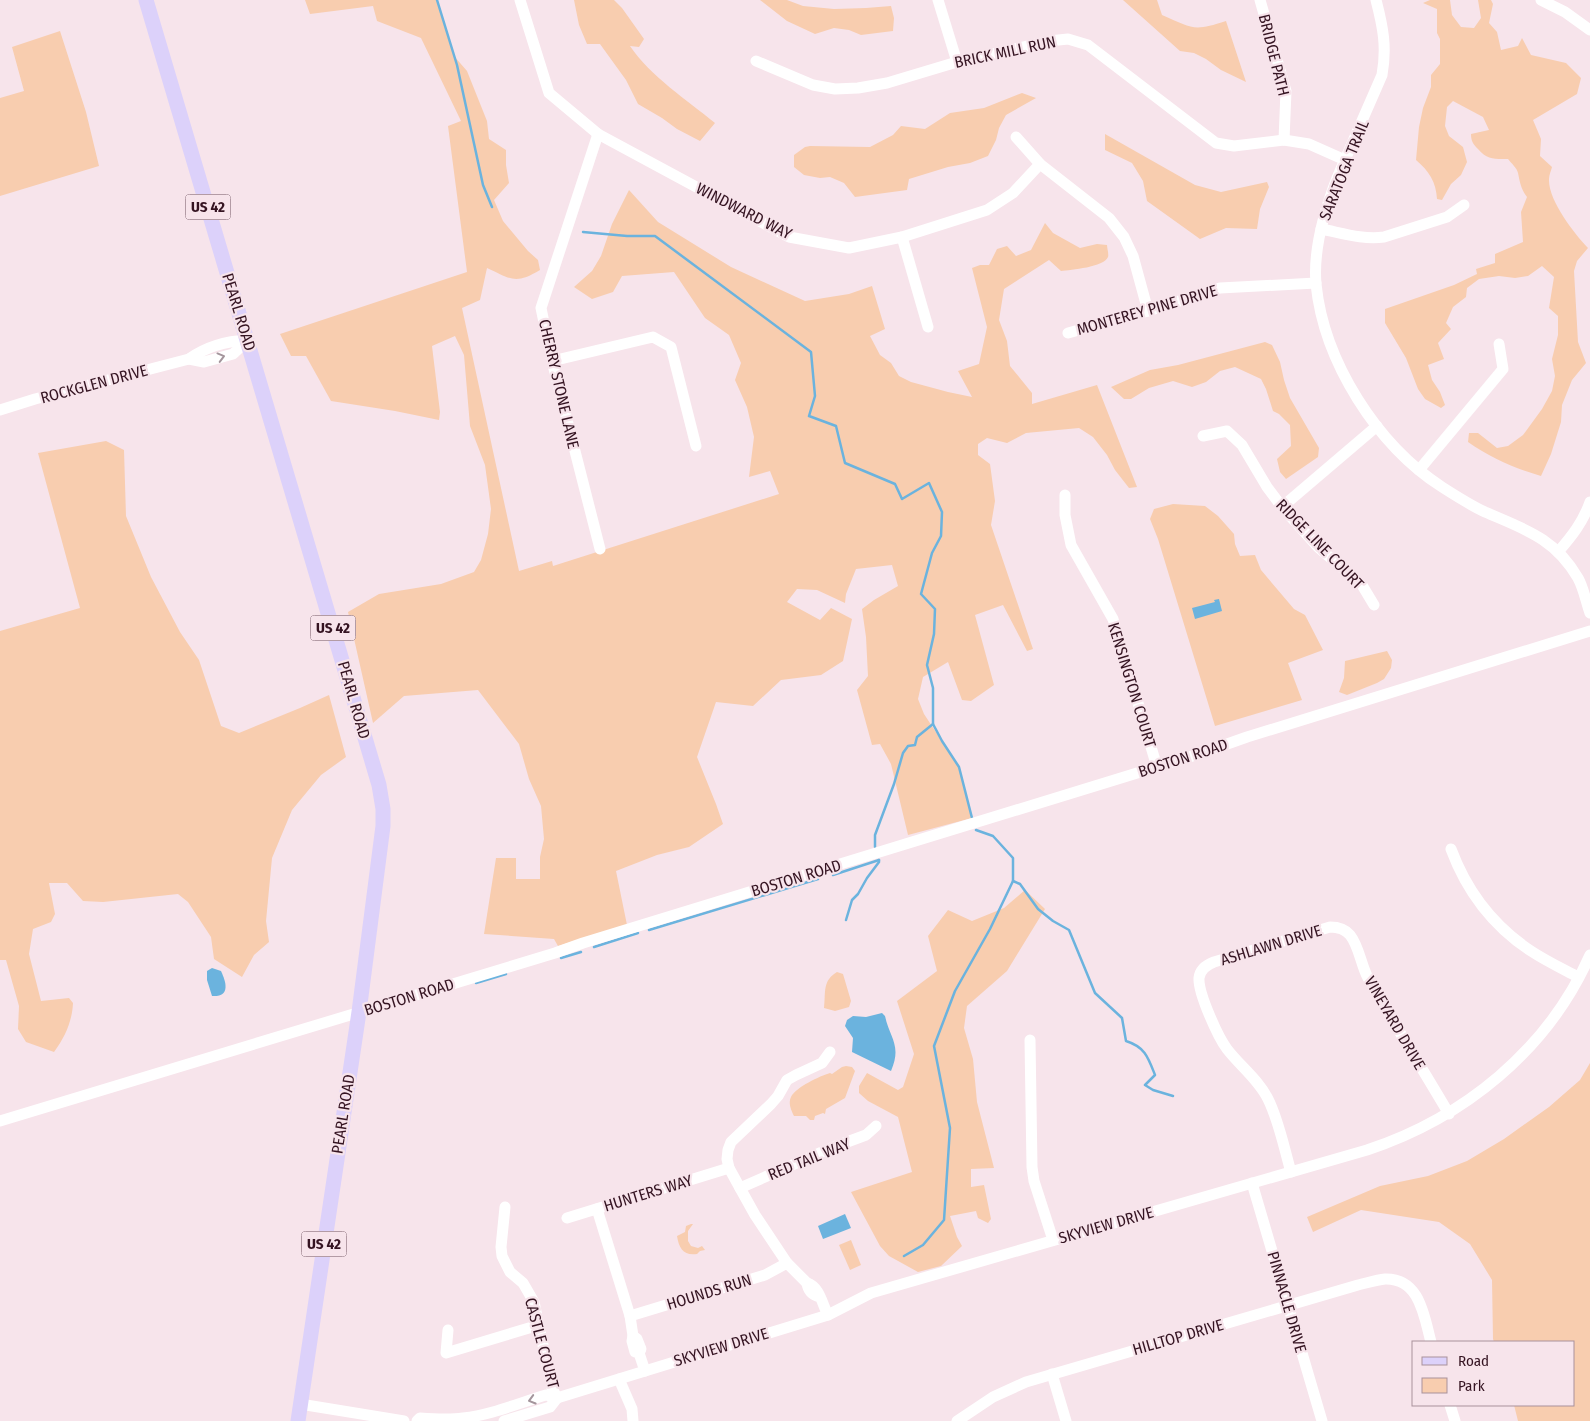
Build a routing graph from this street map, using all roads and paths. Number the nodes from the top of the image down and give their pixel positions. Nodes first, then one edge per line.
1 (146, 0) edge
2 (520, 0) edge
3 (938, 0) edge
4 (1260, 0) edge
5 (1377, 0) edge
6 (1542, 0) edge
7 (1590, 30) edge
8 (756, 61) dead end
9 (957, 62) junction
10 (598, 134) junction
11 (1016, 137) dead end
12 (1284, 140) junction
13 (1345, 160) junction
14 (1040, 164) junction
15 (1464, 205) dead end
16 (1321, 229) junction
17 (902, 237) junction
18 (1316, 283) junction
19 (1148, 311) junction
20 (928, 327) dead end
21 (1068, 333) dead end
22 (248, 340) junction
23 (1499, 344) dead end
24 (552, 361) junction
25 (0, 410) edge
26 (1377, 426) junction
27 (1203, 436) dead end
28 (696, 446) dead end
29 (1419, 470) junction
30 (1065, 495) dead end
31 (1590, 502) edge
32 (1282, 507) junction
33 (600, 549) dead end
34 (1558, 552) junction
35 (1374, 605) dead end
36 (1590, 614) edge
37 (1590, 631) edge
38 (1157, 767) junction
39 (1451, 849) dead end
40 (1345, 931) joint
41 (1590, 954) edge
42 (1578, 977) junction
43 (359, 1012) junction
44 (1030, 1040) dead end
45 (830, 1052) dead end
46 (1449, 1114) junction
47 (0, 1120) edge
48 (876, 1126) dead end
49 (729, 1168) junction
50 (1291, 1172) junction
51 (1252, 1183) junction
52 (740, 1188) junction
53 (505, 1207) dead end
54 (597, 1210) junction
55 (567, 1218) dead end
56 (1053, 1240) junction
57 (787, 1263) junction
58 (1288, 1305) junction
59 (630, 1316) junction
60 (828, 1316) junction
61 (539, 1325) junction
62 (448, 1330) dead end
63 (1432, 1341) edge
64 (645, 1370) junction
65 (1052, 1374) junction
66 (619, 1379) junction
67 (557, 1398) junction
68 (300, 1404) junction
69 (1450, 1406) edge
70 (298, 1421) edge
71 (404, 1421) edge
72 (416, 1421) edge
73 (504, 1421) edge
74 (633, 1421) edge
75 (957, 1421) edge
76 (1066, 1421) edge
77 (1322, 1421) edge
78 (1455, 1421) edge

1 - 22 main road, PEARL ROAD / US 42
2 - 10 street, WINDWARD WAY
3 - 9 street
4 - 12 street, BRIDGE PATH
5 - 13 street, SARATOGA TRAIL
6 - 7 street
8 - 9 street, BRICK MILL RUN
9 - 12 street, BRICK MILL RUN
10 - 17 street, WINDWARD WAY
10 - 24 street, CHERRY STONE LANE
11 - 14 street
12 - 13 street, BRICK MILL RUN
13 - 16 street, SARATOGA TRAIL
14 - 17 street, WINDWARD WAY
14 - 19 street
15 - 16 street
16 - 18 street, SARATOGA TRAIL
17 - 20 street
18 - 19 street, MONTEREY PINE DRIVE
18 - 26 street, SARATOGA TRAIL
19 - 21 street, MONTEREY PINE DRIVE
22 - 25 street, ROCKGLEN DRIVE
22 - 43 main road, PEARL ROAD / US 42
23 - 29 street
24 - 28 street
24 - 33 street, CHERRY STONE LANE
26 - 29 street, SARATOGA TRAIL
26 - 32 street
27 - 32 street, RIDGE LINE COURT
29 - 34 street, SARATOGA TRAIL
30 - 38 street, KENSINGTON COURT
31 - 34 street
32 - 35 street, RIDGE LINE COURT
34 - 36 street, SARATOGA TRAIL
37 - 38 street, BOSTON ROAD
38 - 43 street, BOSTON ROAD
39 - 42 street
40 - 46 street, VINEYARD DRIVE
40 - 50 street, ASHLAWN DRIVE
41 - 42 street, SKYVIEW DRIVE
42 - 46 street, SKYVIEW DRIVE
43 - 47 street, BOSTON ROAD
43 - 68 main road, PEARL ROAD / US 42
44 - 56 street
45 - 49 street
46 - 50 street, SKYVIEW DRIVE
48 - 52 street, RED TAIL WAY
49 - 52 street
49 - 54 street, HUNTERS WAY
50 - 51 street, SKYVIEW DRIVE
51 - 56 street, SKYVIEW DRIVE
51 - 58 street, PINNACLE DRIVE
52 - 57 street
53 - 61 street, CASTLE COURT
54 - 55 street, HUNTERS WAY
54 - 59 street
56 - 60 street, SKYVIEW DRIVE
57 - 59 street, HOUNDS RUN
57 - 60 street
58 - 63 street, HILLTOP DRIVE
58 - 65 street, HILLTOP DRIVE
58 - 77 street, PINNACLE DRIVE
59 - 64 street
60 - 64 street, SKYVIEW DRIVE
61 - 62 street
61 - 67 street, CASTLE COURT
64 - 66 street, SKYVIEW DRIVE
65 - 75 street, HILLTOP DRIVE
65 - 76 street
66 - 67 street, SKYVIEW DRIVE
66 - 74 street
67 -> 72 street, SKYVIEW DRIVE
67 - 73 street, SKYVIEW DRIVE
68 - 70 main road, PEARL ROAD / US 42
68 - 71 street
69 - 78 street

